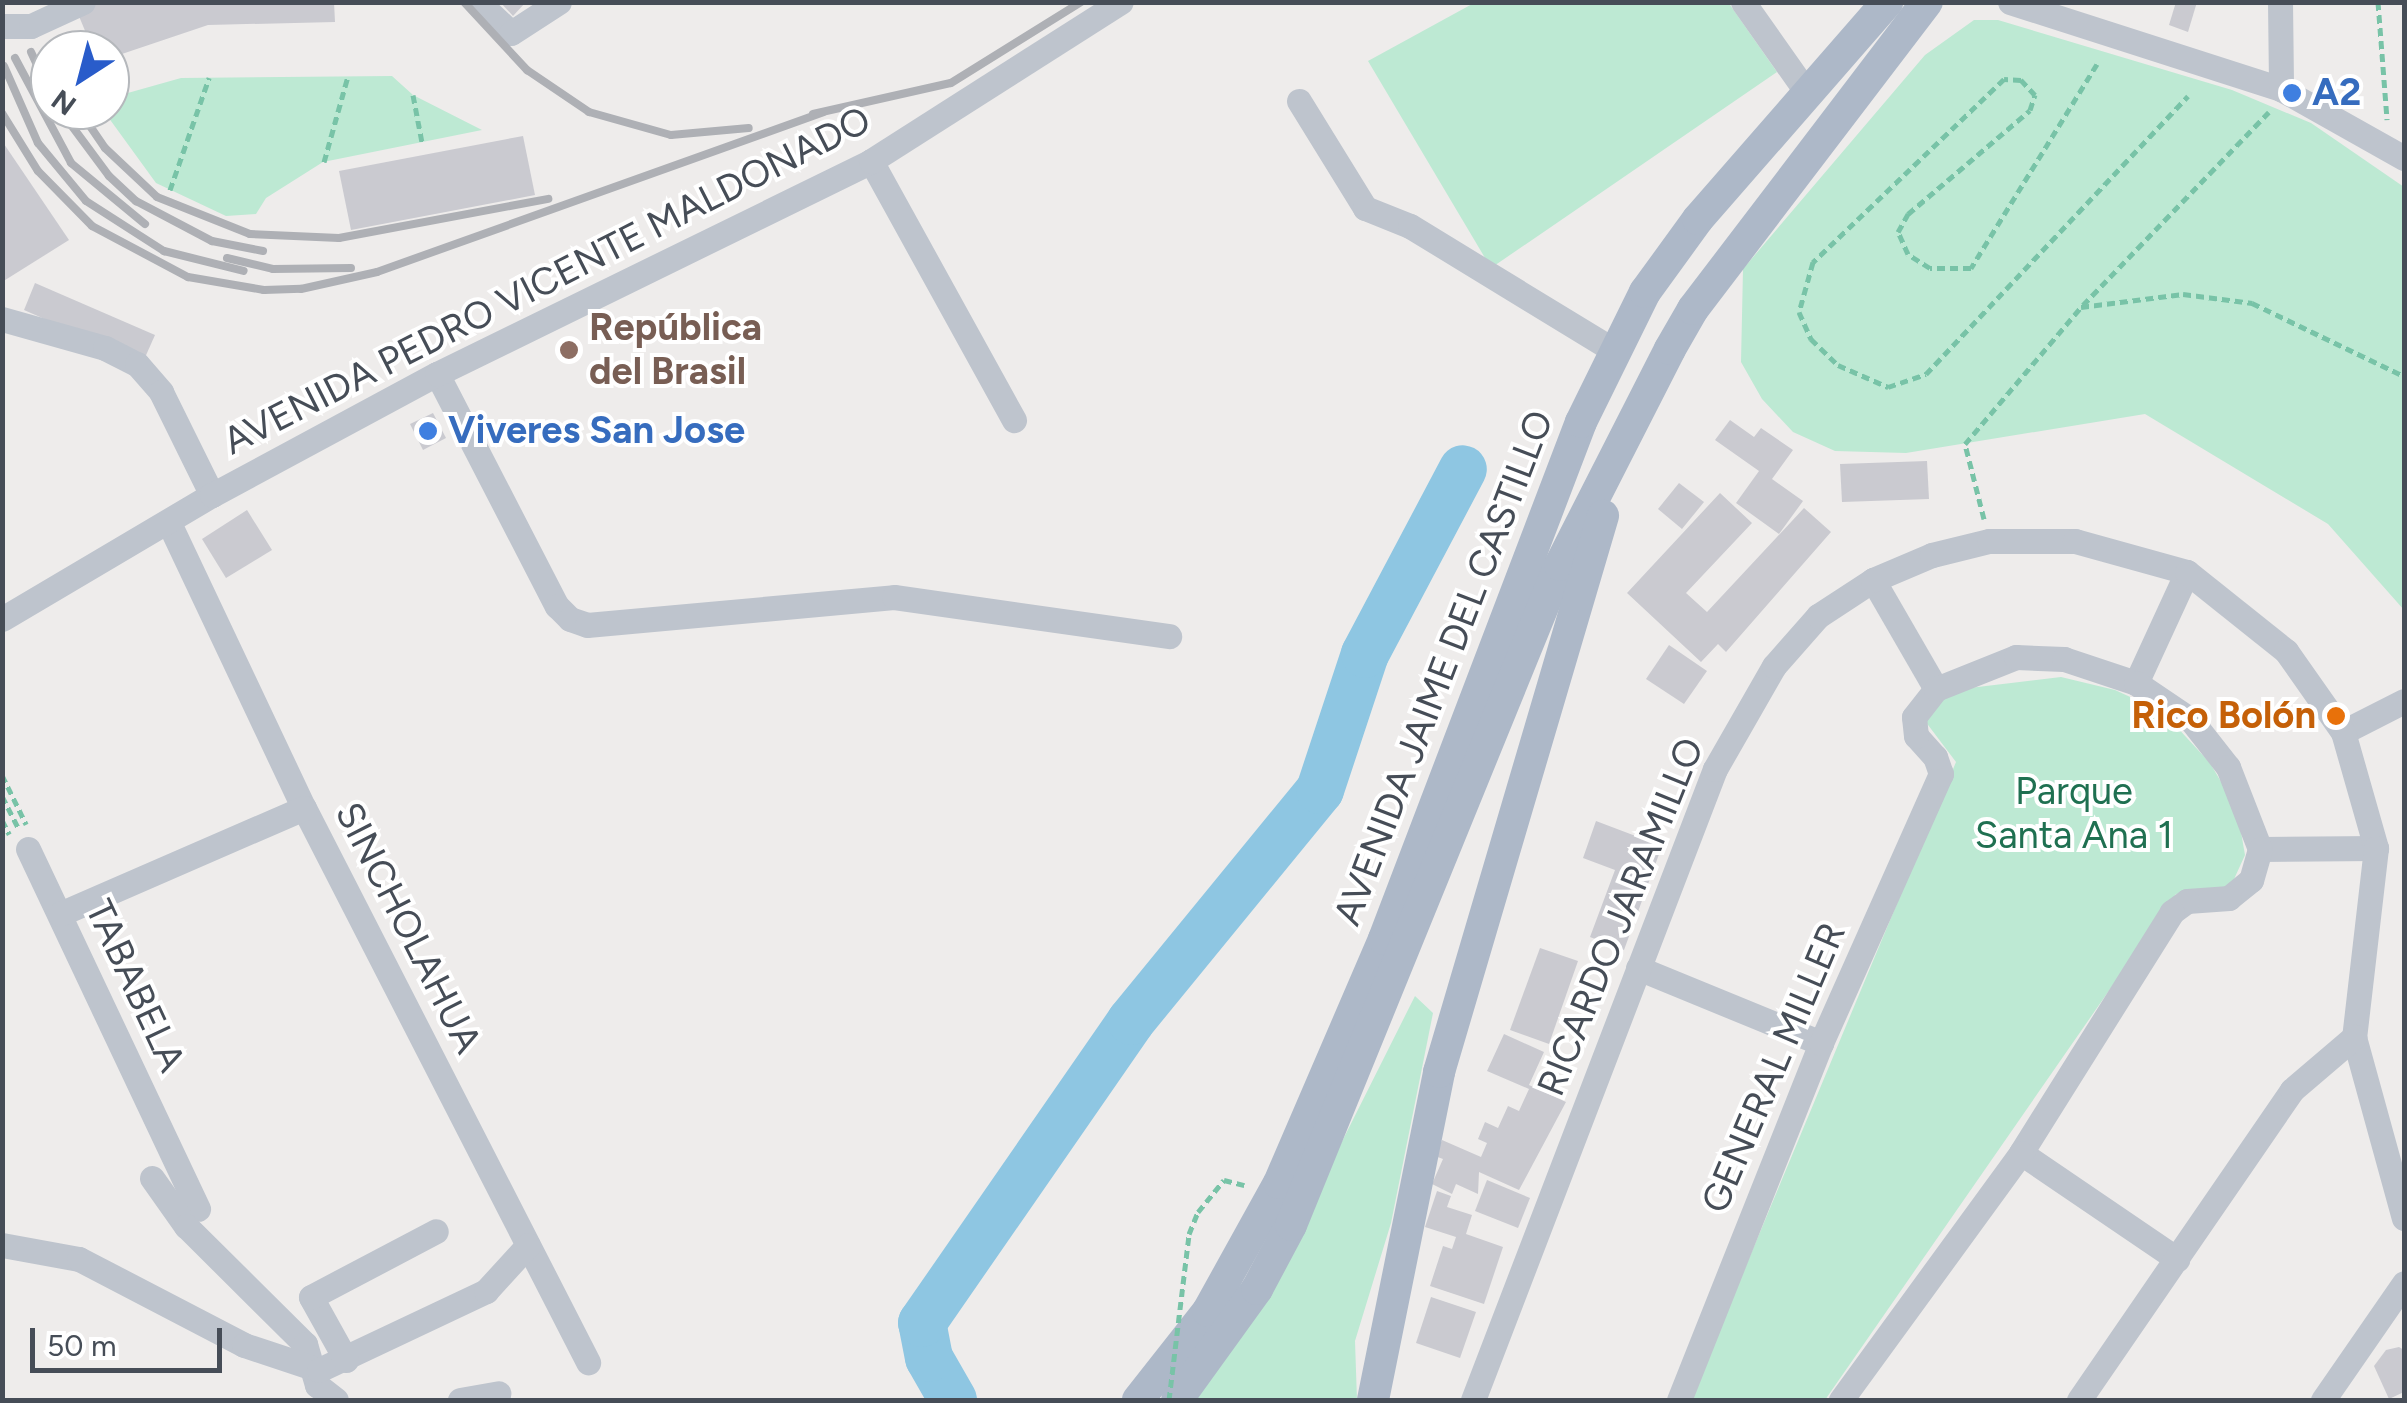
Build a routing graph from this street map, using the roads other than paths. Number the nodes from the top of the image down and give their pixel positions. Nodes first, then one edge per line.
1 (83, 2) edge
2 (478, 2) edge
3 (559, 2) edge
4 (1121, 2) edge
5 (1743, 2) edge
6 (2010, 2) edge
7 (2280, 2) edge
8 (1903, 7) edge
9 (2, 26) edge
10 (2281, 89) junction
11 (1808, 94) junction
12 (1299, 101) dead end
13 (2396, 152) edge
14 (870, 161) junction
15 (2, 319) edge
16 (1614, 351) junction
17 (436, 374) junction
18 (1014, 420) dead end
19 (1621, 455) junction
20 (212, 495) junction
21 (170, 523) junction
22 (2187, 572) junction
23 (1873, 580) junction
24 (2, 619) edge
25 (1169, 636) dead end
26 (2136, 683) junction
27 (1936, 689) junction
28 (2404, 701) edge
29 (2343, 732) junction
30 (304, 808) junction
31 (31, 843) road end
32 (2260, 848) junction
33 (2376, 848) junction
34 (60, 914) junction
35 (1638, 968) junction
36 (2354, 1037) junction
37 (1821, 1042) junction
38 (2397, 1142) edge
39 (2021, 1153) junction
40 (152, 1178) dead end
41 (198, 1209) dead end
42 (2404, 1218) edge
43 (436, 1231) dead end
44 (528, 1245) junction
45 (2, 1246) edge
46 (2176, 1259) junction
47 (2404, 1283) edge
48 (346, 1360) junction
49 (588, 1362) dead end
50 (312, 1370) junction
51 (498, 1394) dead end
52 (336, 1400) edge
53 (460, 1400) edge
54 (1138, 1400) edge
55 (1176, 1400) edge
56 (1373, 1400) edge
57 (1473, 1400) edge
58 (1679, 1400) edge
59 (1841, 1400) edge
60 (2080, 1400) edge
61 (2323, 1400) edge

1 - 9 street
2 - 3 street
4 - 14 street, AVENIDA PEDRO VICENTE MALDONADO
5 - 11 street
6 - 10 street
7 - 10 street
8 - 11 main road, AVENIDA JAIME DEL CASTILLO
8 - 19 main road, AVENIDA JAIME DEL CASTILLO
10 - 13 street
11 - 16 main road, AVENIDA JAIME DEL CASTILLO
12 - 16 street
14 - 17 street, AVENIDA PEDRO VICENTE MALDONADO
14 - 18 street
15 - 20 street
16 - 54 main road, AVENIDA JAIME DEL CASTILLO
17 - 20 street, AVENIDA PEDRO VICENTE MALDONADO
17 - 25 street
19 - 55 main road, AVENIDA JAIME DEL CASTILLO
19 - 56 main road
20 - 21 street, AVENIDA PEDRO VICENTE MALDONADO
21 - 24 street, AVENIDA PEDRO VICENTE MALDONADO
21 - 30 street, SINCHOLAHUA
22 - 23 street, RICARDO JARAMILLO
22 - 26 street
22 - 29 street, RICARDO JARAMILLO
23 - 27 street
23 - 35 street, RICARDO JARAMILLO
26 - 27 street
26 - 32 street
27 - 37 street, GENERAL MILLER
28 - 29 street
29 - 33 street, RICARDO JARAMILLO
30 - 34 street
30 - 44 street, SINCHOLAHUA
31 - 34 street, TABABELA
32 - 33 street
32 - 39 street
33 - 36 street, RICARDO JARAMILLO
34 - 41 street, TABABELA
35 - 37 street
35 - 57 street, RICARDO JARAMILLO
36 - 38 street
36 - 46 street
37 - 58 street, GENERAL MILLER
38 - 42 street
39 - 46 street
39 - 59 street
40 - 50 street
43 - 48 street
44 - 48 street
44 - 49 street, SINCHOLAHUA
45 - 50 street
46 - 60 street
47 - 61 street
48 - 50 street
50 - 52 street
51 - 53 street

